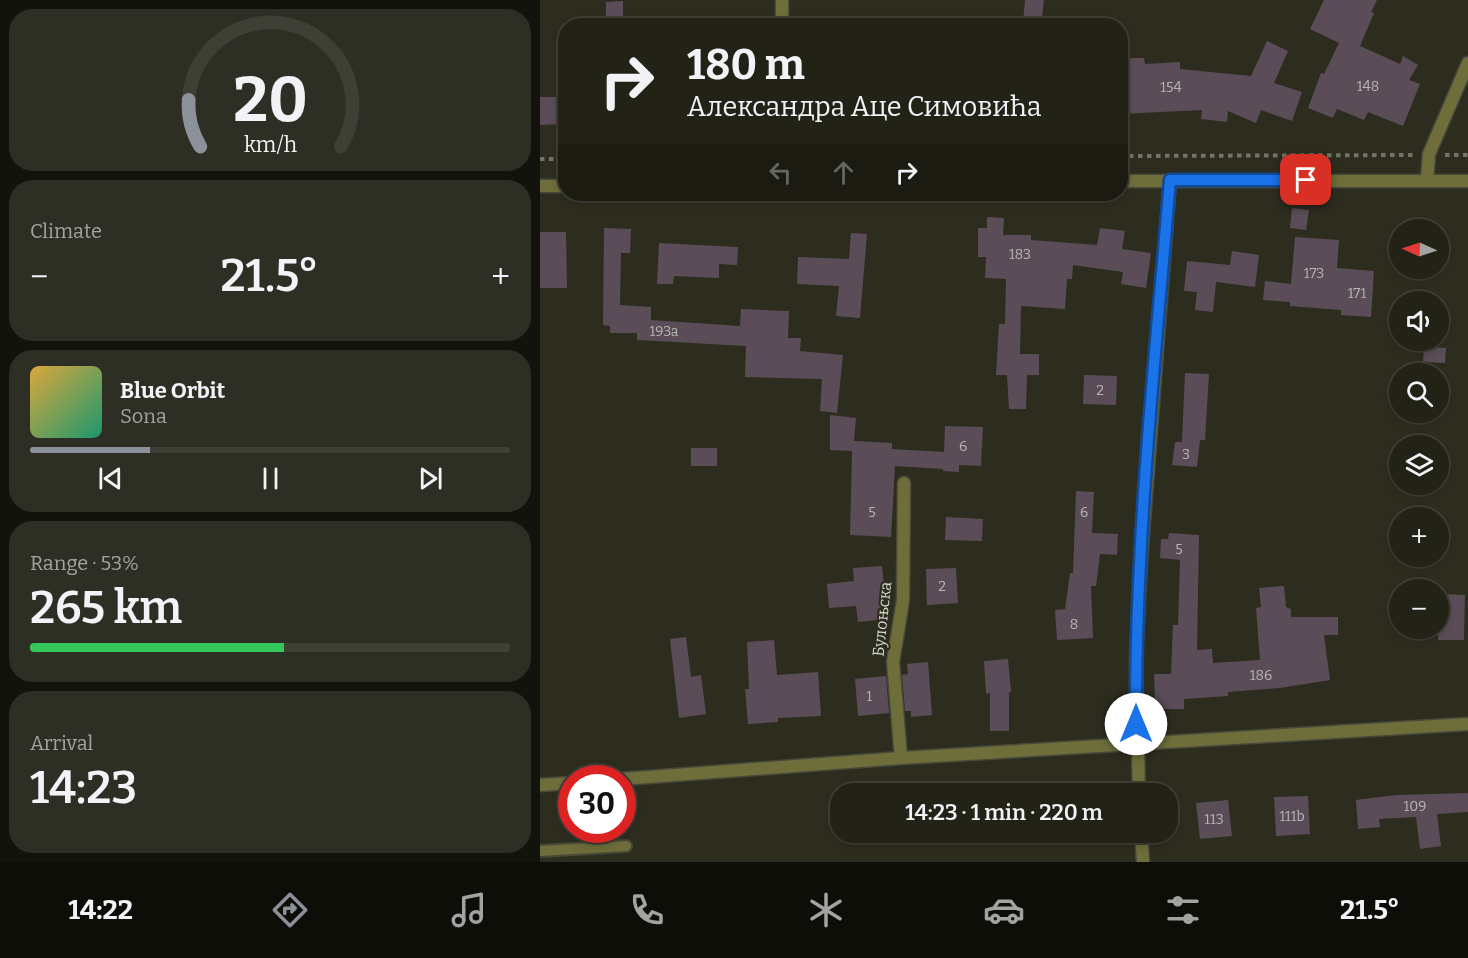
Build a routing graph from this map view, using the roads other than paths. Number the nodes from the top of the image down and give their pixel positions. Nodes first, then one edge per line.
1 (782, 0) edge
2 (782, 18) edge
3 (1468, 63) edge
4 (1170, 180) junction
5 (1427, 180) junction
6 (1128, 181) edge
7 (1468, 181) edge
8 (540, 186) edge
9 (558, 186) edge
10 (904, 483) dead end
11 (1468, 724) edge
12 (1136, 746) junction
13 (901, 758) junction
14 (636, 778) edge
15 (1138, 783) edge
16 (558, 784) edge
17 (540, 785) edge
18 (1142, 843) edge
19 (626, 846) dead end
20 (540, 851) edge
21 (1143, 862) edge

1 - 2 street
3 - 5 street
4 - 5 street
4 - 6 street
4 - 12 street
5 - 7 street
8 - 9 street
10 - 13 street, Булоњска
11 - 12 street
12 - 13 street
12 - 15 street
13 - 14 street
16 - 17 street
18 - 21 street
19 - 20 lane

